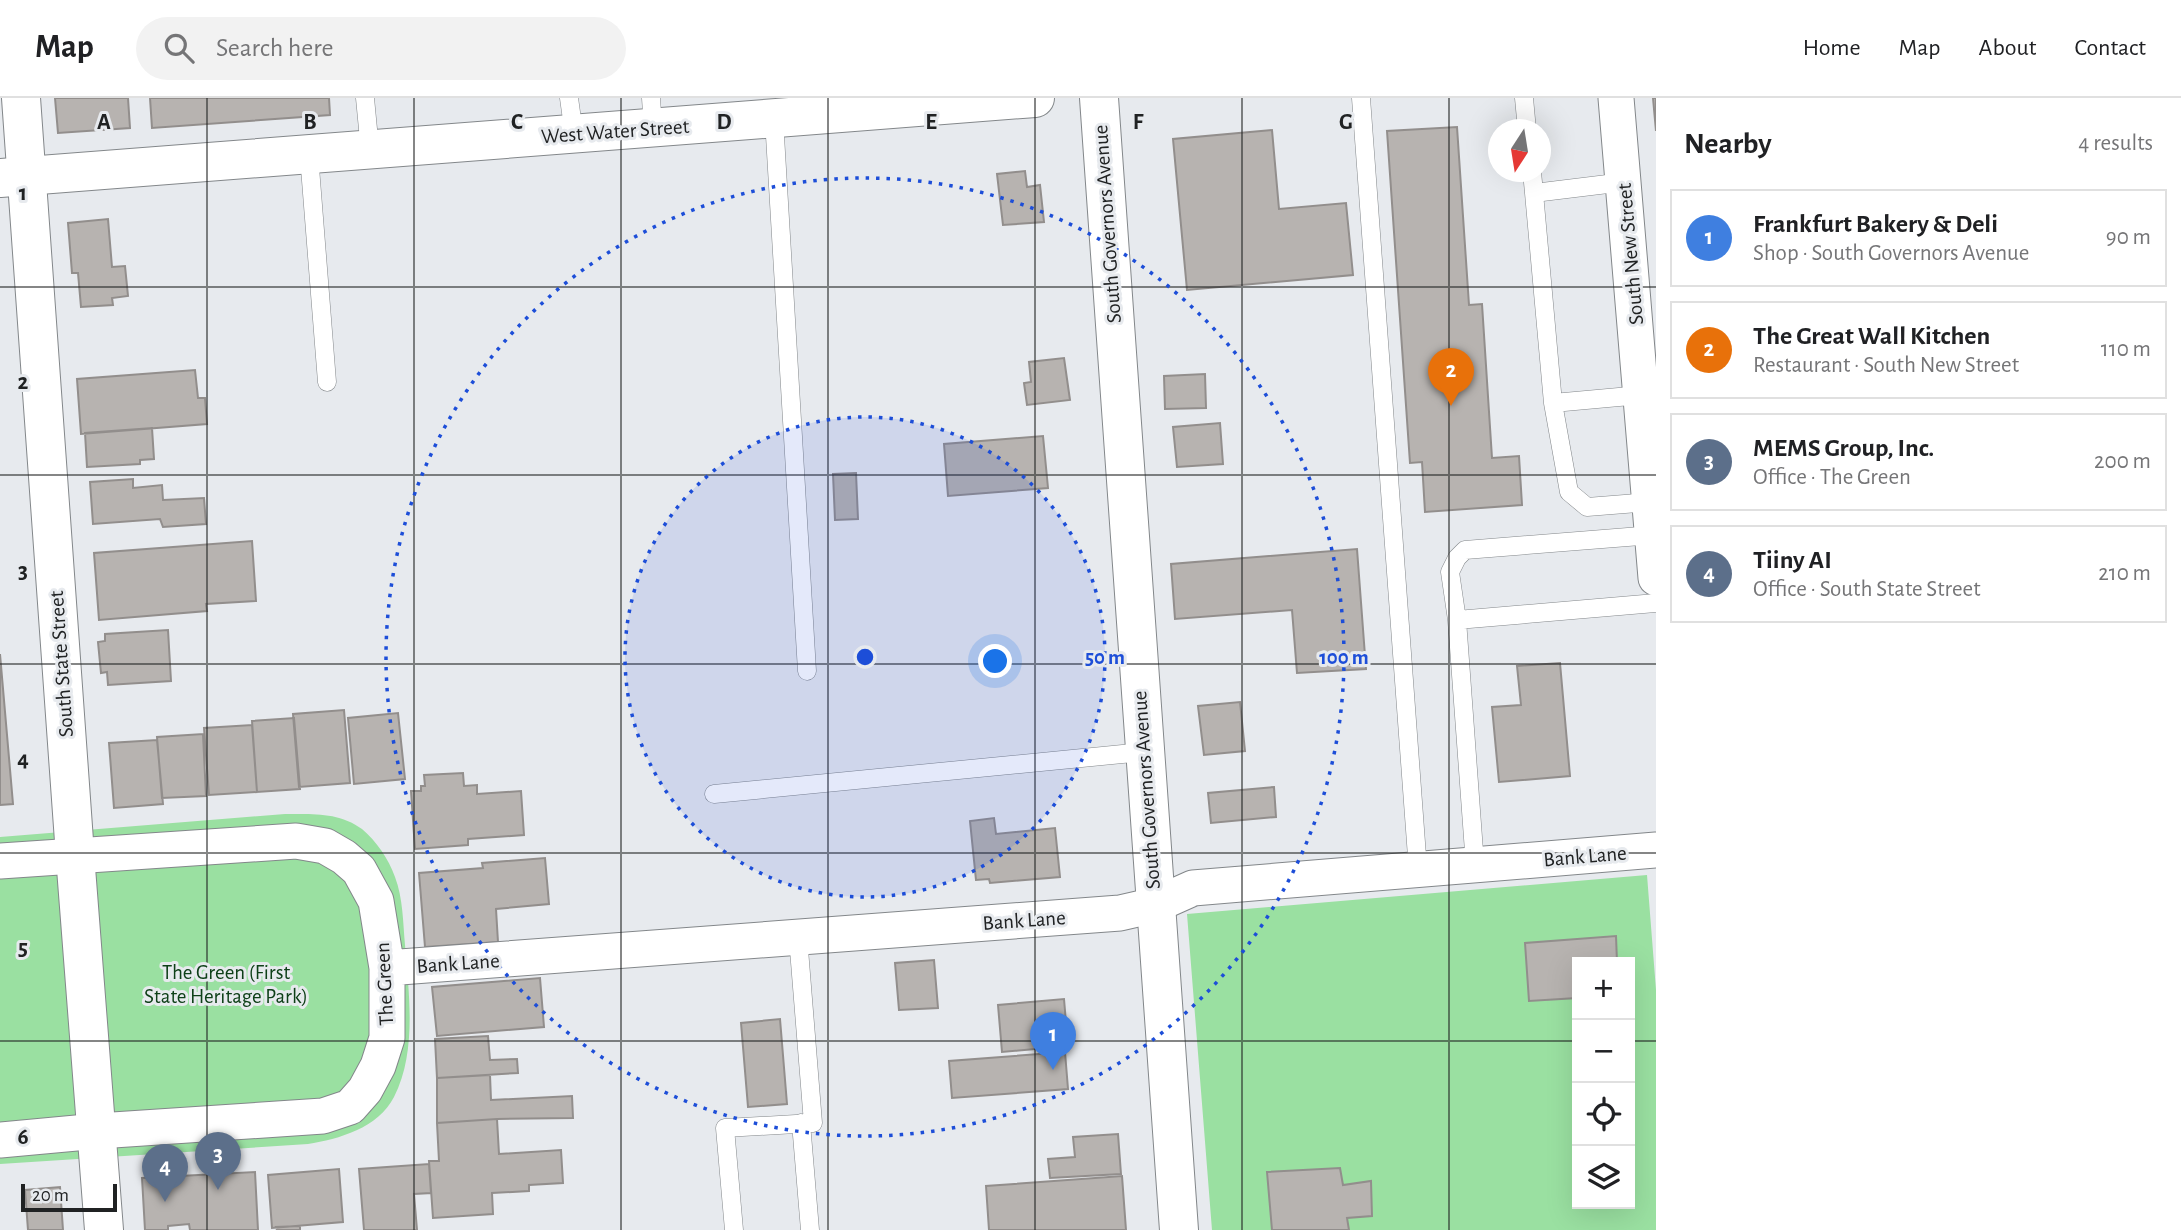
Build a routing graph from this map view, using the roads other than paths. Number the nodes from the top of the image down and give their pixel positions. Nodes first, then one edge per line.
1 (21, 98) edge
2 (365, 98) edge
3 (1035, 98) edge
4 (1098, 98) edge
5 (1362, 98) edge
6 (1524, 98) edge
7 (1616, 98) edge
8 (976, 100) edge
9 (880, 104) edge
10 (652, 113) edge
11 (571, 116) edge
12 (774, 119) junction
13 (1526, 119) edge
14 (370, 150) junction
15 (309, 155) junction
16 (13, 177) edge
17 (1533, 182) edge
18 (1625, 182) junction
19 (1534, 193) junction
20 (327, 382) dead end
21 (1642, 395) junction
22 (1553, 403) junction
23 (1654, 544) edge
24 (1656, 603) edge
25 (1457, 620) junction
26 (807, 671) dead end
27 (1143, 752) junction
28 (714, 794) dead end
29 (1656, 850) edge
30 (75, 855) junction
31 (0, 861) edge
32 (1475, 865) junction
33 (1418, 870) junction
34 (1155, 905) junction
35 (798, 937) junction
36 (387, 968) junction
37 (801, 1123) junction
38 (98, 1130) junction
39 (0, 1140) edge
40 (104, 1230) edge
41 (734, 1230) edge
42 (810, 1230) edge
43 (1179, 1230) edge

1 - 16 main road, South State Street
2 - 14 lane
3 - 8 main road, West Water Street
4 - 27 main road, South Governors Avenue
5 - 33 lane
6 - 13 lane
7 - 18 street, South New Street
8 - 9 main road, West Water Street
9 - 12 main road, West Water Street
10 - 11 main road, West Water Street
10 - 12 main road, West Water Street
11 - 14 main road, West Water Street
12 - 26 lane
14 - 15 main road, West Water Street
15 - 16 main road, West Water Street
15 - 20 lane
16 - 30 main road, South State Street
17 - 19 lane
18 - 19 lane
18 - 21 street, South New Street
19 - 22 lane
21 - 22 lane
21 - 23 street, South New Street
22 - 23 lane
23 - 25 lane
24 - 25 lane
25 - 32 lane
27 - 28 lane
27 - 34 main road, South Governors Avenue
29 - 32 street, Bank Lane
30 - 31 street, The Green
30 - 36 street, The Green
30 - 38 main road, South State Street
32 - 33 street, Bank Lane
33 - 34 street, Bank Lane
34 - 35 street, Bank Lane
34 - 43 main road, South Governors Avenue
35 - 36 street, Bank Lane
35 - 37 lane
36 - 38 street, The Green
37 - 41 lane
37 - 42 lane
38 - 39 street, The Green
38 - 40 main road, South State Street

